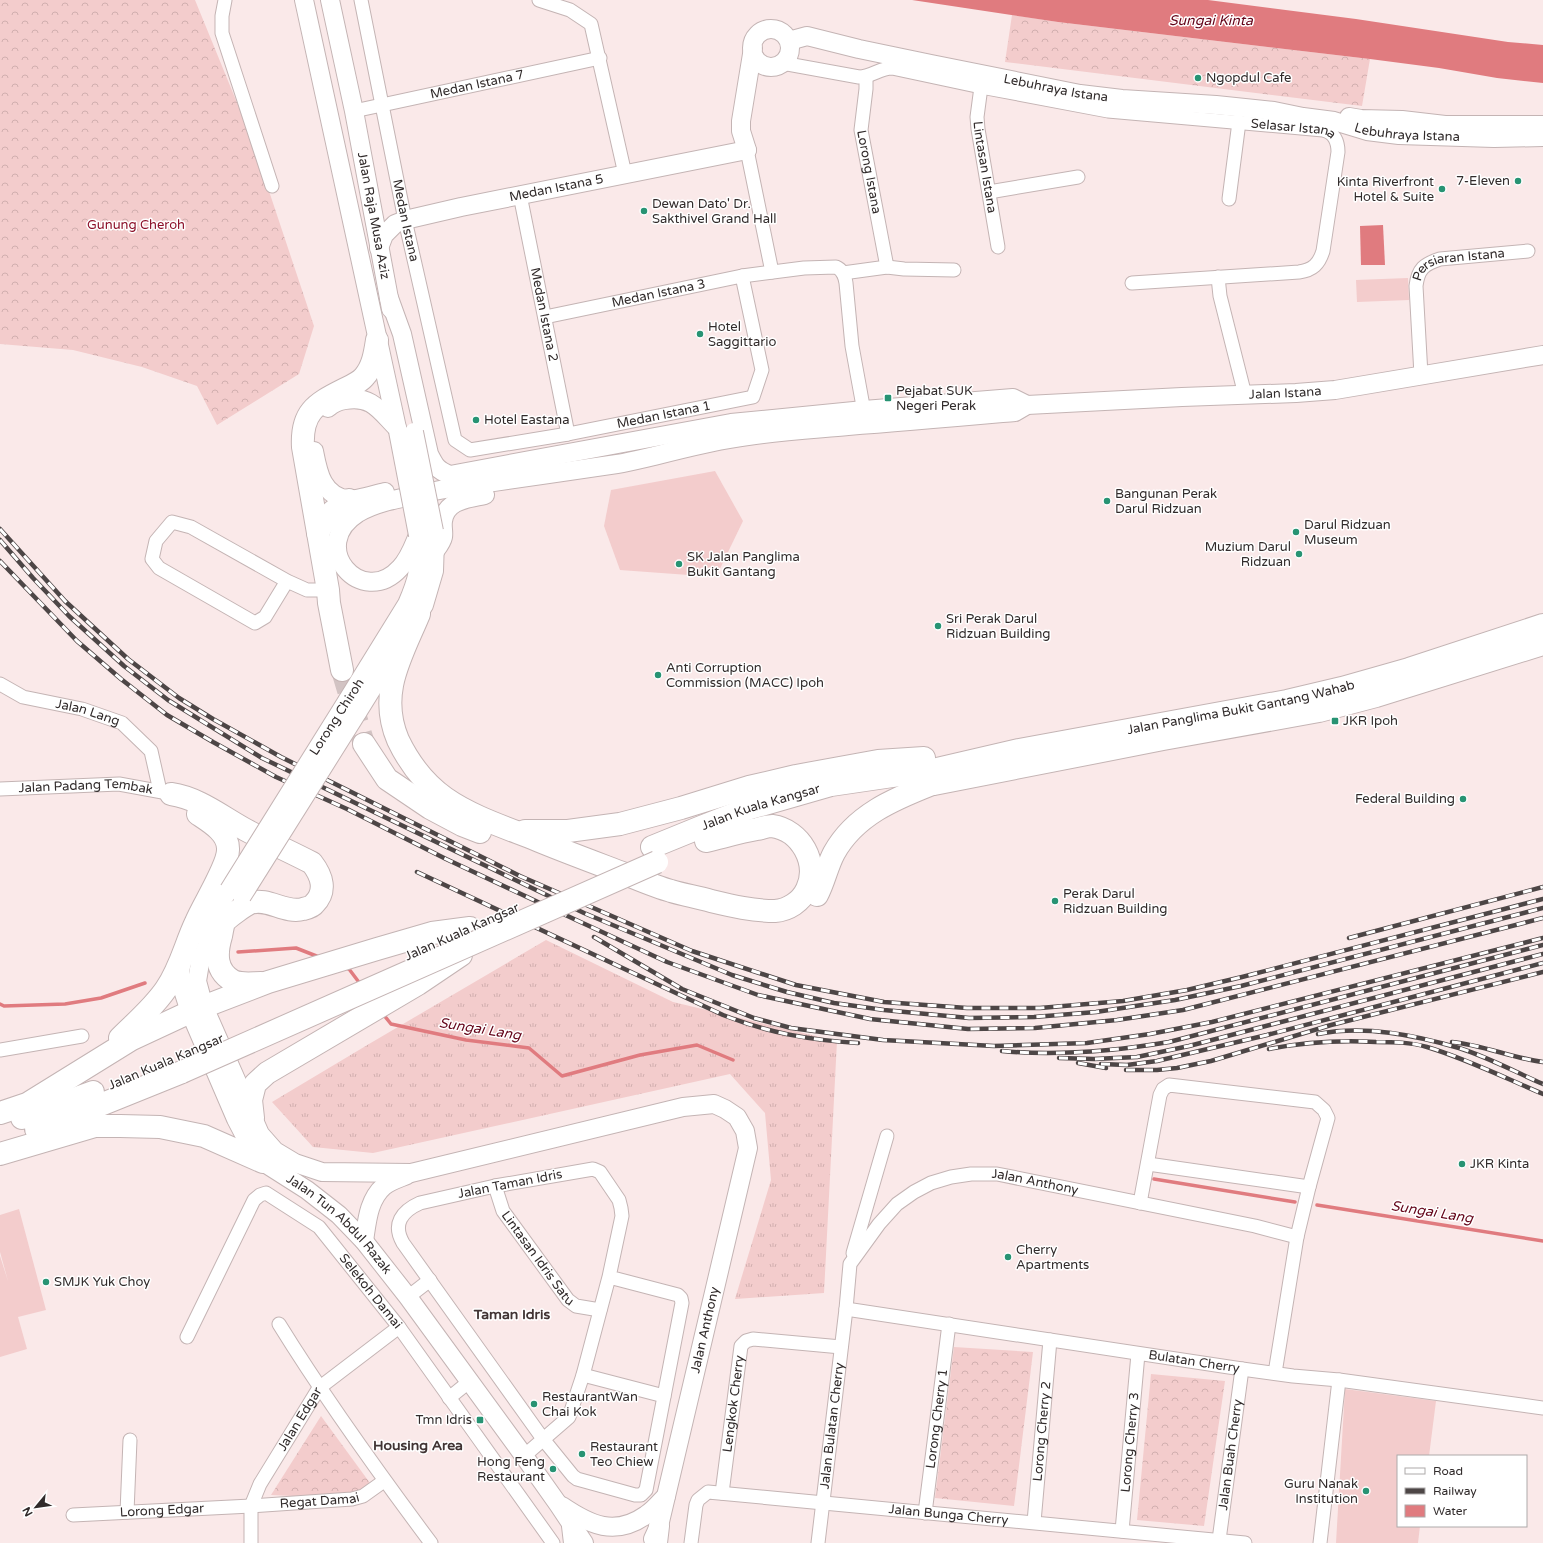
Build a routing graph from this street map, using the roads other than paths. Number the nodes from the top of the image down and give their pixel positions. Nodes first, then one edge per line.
1 (225, 0) edge
2 (304, 0) edge
3 (330, 0) edge
4 (361, 0) edge
5 (539, 0) edge
6 (778, 30) junction
7 (790, 44) junction
8 (840, 44) junction
9 (753, 48) junction
10 (600, 58) junction
11 (776, 65) junction
12 (866, 77) junction
13 (981, 87) junction
14 (382, 105) junction
15 (354, 111) junction
16 (1274, 111) junction
17 (1361, 119) junction
18 (1239, 122) junction
19 (1543, 125) edge
20 (1413, 136) junction
21 (1543, 138) edge
22 (747, 150) junction
23 (624, 174) junction
24 (1078, 177) dead end
25 (272, 186) dead end
26 (989, 192) junction
27 (520, 195) junction
28 (1229, 199) dead end
29 (405, 220) junction
30 (998, 247) dead end
31 (379, 248) junction
32 (1528, 251) dead end
33 (888, 267) junction
34 (954, 270) dead end
35 (772, 272) junction
36 (843, 274) junction
37 (742, 276) junction
38 (1218, 277) junction
39 (1132, 283) dead end
40 (389, 298) junction
41 (545, 318) junction
42 (377, 340) junction
43 (1543, 355) edge
44 (1421, 375) junction
45 (1245, 395) junction
46 (865, 417) junction
47 (731, 423) junction
48 (403, 430) junction
49 (568, 434) junction
50 (454, 440) joint
51 (620, 464) junction
52 (349, 500) junction
53 (426, 533) junction
54 (318, 534) junction
55 (435, 551) junction
56 (287, 581) junction
57 (328, 590) junction
58 (419, 614) junction
59 (1543, 625) edge
60 (1543, 644) edge
61 (342, 670) tunnel mouth
62 (0, 684) edge
63 (352, 707) junction
64 (364, 744) tunnel mouth
65 (1019, 750) junction
66 (933, 777) junction
67 (0, 789) edge
68 (166, 793) junction
69 (513, 830) junction
70 (706, 841) junction
71 (654, 854) junction
72 (235, 893) junction
73 (225, 922) junction
74 (470, 928) junction
75 (492, 935) junction
76 (182, 960) junction
77 (268, 982) junction
78 (197, 1010) junction
79 (82, 1036) dead end
80 (0, 1050) edge
81 (96, 1060) junction
82 (0, 1113) edge
83 (253, 1118) junction
84 (0, 1124) edge
85 (887, 1136) dead end
86 (0, 1140) edge
87 (0, 1154) edge
88 (263, 1162) junction
89 (1148, 1164) junction
90 (411, 1173) junction
91 (495, 1186) junction
92 (1309, 1187) junction
93 (1140, 1203) junction
94 (1297, 1237) junction
95 (364, 1241) junction
96 (850, 1264) junction
97 (609, 1277) junction
98 (430, 1280) junction
99 (408, 1297) junction
100 (846, 1309) junction
101 (600, 1310) junction
102 (279, 1324) dead end
103 (948, 1324) junction
104 (398, 1327) junction
105 (187, 1337) dead end
106 (1050, 1340) junction
107 (841, 1347) junction
108 (1138, 1354) junction
109 (1242, 1369) junction
110 (1275, 1374) junction
111 (583, 1375) junction
112 (1338, 1380) junction
113 (470, 1381) junction
114 (319, 1388) junction
115 (664, 1396) junction
116 (449, 1398) junction
117 (1543, 1408) edge
118 (543, 1439) junction
119 (130, 1440) dead end
120 (524, 1456) junction
121 (384, 1481) junction
122 (722, 1493) junction
123 (667, 1495) junction
124 (822, 1502) junction
125 (558, 1504) junction
126 (251, 1506) junction
127 (127, 1512) junction
128 (925, 1513) junction
129 (73, 1515) dead end
130 (1034, 1522) junction
131 (1122, 1531) junction
132 (573, 1535) edge
133 (656, 1537) edge
134 (1219, 1540) junction
135 (251, 1543) edge
136 (431, 1543) edge
137 (553, 1543) edge
138 (584, 1543) edge
139 (691, 1543) edge
140 (818, 1543) edge
141 (1245, 1543) edge
142 (1320, 1543) edge

1 - 25 street
2 - 42 main road, Jalan Raja Musa Aziz
3 - 15 main road, Jalan Raja Musa Aziz
4 - 14 street, Medan Istana
5 - 10 street
6 - 7 main road
6 - 8 main road, Lebuhraya Istana
6 - 9 main road
7 - 8 main road, Lebuhraya Istana
7 - 11 main road
8 - 16 main road, Lebuhraya Istana
9 - 11 main road
9 - 22 main road
10 - 14 street, Medan Istana 7
10 - 23 street
11 - 12 street
11 - 22 main road
12 - 13 street, Selasar Istana
12 - 33 street, Lorong Istana
13 - 18 street, Selasar Istana
13 - 26 street, Lintasan Istana
14 - 15 street, Medan Istana 7
14 - 29 street, Medan Istana
15 - 31 main road, Jalan Raja Musa Aziz
16 - 17 main road, Lebuhraya Istana
16 - 20 main road, Lebuhraya Istana
17 - 19 main road, Lebuhraya Istana
17 - 20 main road
18 - 28 street
18 - 38 street, Selasar Istana
20 - 21 main road, Lebuhraya Istana
22 - 23 main road, Medan Istana 5
22 - 35 street
23 - 27 main road, Medan Istana 5
24 - 26 street
26 - 30 street, Lintasan Istana
27 - 29 main road, Medan Istana 5
27 - 41 street, Medan Istana 2
29 - 31 main road, Medan Istana 5
29 - 50 street, Medan Istana
31 - 40 main road, Jalan Raja Musa Aziz
32 - 44 street, Persiaran Istana
33 - 34 street
33 - 36 street
35 - 36 street, Medan Istana 3
35 - 37 street, Medan Istana 3
36 - 46 street
37 - 41 street, Medan Istana 3
37 - 49 street, Medan Istana 1
38 - 39 street
38 - 45 street
40 - 47 main road
40 - 48 main road, Jalan Raja Musa Aziz
41 - 49 street, Medan Istana 2
42 - 48 main road, Jalan Raja Musa Aziz
42 - 54 highway
43 - 44 main road, Jalan Istana
44 - 45 main road, Jalan Istana
45 - 46 main road, Jalan Istana
46 - 47 main road
46 - 51 main road
47 - 52 main road
48 - 52 main road
48 - 53 main road, bridge
49 - 50 street, Medan Istana 1
51 - 53 main road
51 - 55 main road
52 - 54 highway
53 - 55 main road, Lorong Chiroh
53 - 63 main road, Lorong Chiroh
54 - 57 highway
55 - 58 main road, Lorong Chiroh
56 - 56 street
56 - 57 street
57 - 61 highway
58 - 63 main road, Lorong Chiroh
58 - 69 highway
59 - 65 highway, Jalan Panglima Bukit Gantang Wahab
60 - 66 highway, Jalan Panglima Bukit Gantang Wahab
62 - 68 street, Jalan Lang
63 - 72 main road, Lorong Chiroh, bridge
64 - 66 highway
65 - 66 highway, Jalan Panglima Bukit Gantang Wahab
65 - 69 highway
66 - 70 highway, Jalan Kuala Kangsar
66 - 71 highway, Jalan Kuala Kangsar
67 - 68 street, Jalan Padang Tembak
68 - 73 highway
68 - 76 highway
69 - 70 highway
70 - 71 highway, Jalan Kuala Kangsar
71 - 74 highway, Jalan Kuala Kangsar
71 - 75 highway, Jalan Kuala Kangsar, bridge
72 - 73 main road, Jalan Tun Abdul Razak
72 - 76 main road, Jalan Tun Abdul Razak
73 - 77 highway
73 - 78 main road, Jalan Tun Abdul Razak
74 - 77 highway
74 - 84 highway, Jalan Kuala Kangsar
75 - 83 highway, bridge
75 - 86 highway, Jalan Kuala Kangsar, bridge
76 - 78 main road, Jalan Tun Abdul Razak
76 - 81 highway
77 - 78 highway
78 - 81 highway
78 - 83 main road
78 - 88 main road, Jalan Tun Abdul Razak
79 - 80 street
81 - 82 highway
83 - 90 main road
85 - 96 street
87 - 88 highway
88 - 95 main road, Jalan Tun Abdul Razak
89 - 92 street
89 - 92 street
89 - 93 street
90 - 95 main road
90 - 123 main road, Jalan Anthony
91 - 97 street, Jalan Taman Idris
91 - 98 street, Jalan Taman Idris
91 - 101 street, Lintasan Idris Satu
92 - 94 street
93 - 94 street, Jalan Anthony
93 - 96 street, Jalan Anthony
94 - 110 street
95 - 99 main road, Jalan Tun Abdul Razak
96 - 100 street
97 - 101 street, Jalan Taman Idris
97 - 115 street
98 - 99 street
98 - 118 street, Jalan Taman Idris
99 - 113 main road, Jalan Tun Abdul Razak
100 - 103 street, Bulatan Cherry
100 - 107 street, Jalan Bulatan Cherry
101 - 111 street, Jalan Taman Idris
102 - 114 street
103 - 106 street, Bulatan Cherry
103 - 128 street, Lorong Cherry 1
104 - 105 street, Selekoh Damai
104 - 114 street, Jalan Edgar
104 - 116 street, Selekoh Damai
106 - 108 street, Bulatan Cherry
106 - 130 street, Lorong Cherry 2
107 - 122 street, Lengkok Cherry
107 - 124 street, Jalan Bulatan Cherry
108 - 109 street, Bulatan Cherry
108 - 131 street, Lorong Cherry 3
109 - 110 street, Bulatan Cherry
109 - 134 street, Jalan Buah Cherry
110 - 112 street, Bulatan Cherry
111 - 115 street
111 - 118 street, Jalan Taman Idris
112 - 117 street, Bulatan Cherry
112 - 142 street
113 - 116 street
113 - 120 main road, Jalan Tun Abdul Razak
114 - 121 street
114 - 126 street, Jalan Edgar
115 - 118 street
116 - 137 street, Selekoh Damai
118 - 120 street, Jalan Taman Idris
119 - 127 street
120 - 125 main road, Jalan Tun Abdul Razak
121 - 126 street, Regat Damai
121 - 136 street
122 - 124 street, Jalan Bunga Cherry
122 - 139 street, Jalan Bunga Cherry
123 - 125 main road
123 - 133 main road, Jalan Anthony
124 - 128 street, Jalan Bunga Cherry
124 - 140 street, Jalan Bulatan Cherry
125 - 132 main road, Jalan Tun Abdul Razak
126 - 127 street, Lorong Edgar
126 - 135 street, Jalan Edgar
127 - 129 street, Lorong Edgar
128 - 130 street, Jalan Bunga Cherry
130 - 131 street, Jalan Bunga Cherry
131 - 134 street, Jalan Bunga Cherry
132 - 138 main road, Jalan Tun Abdul Razak
134 - 141 street, Jalan Bunga Cherry

